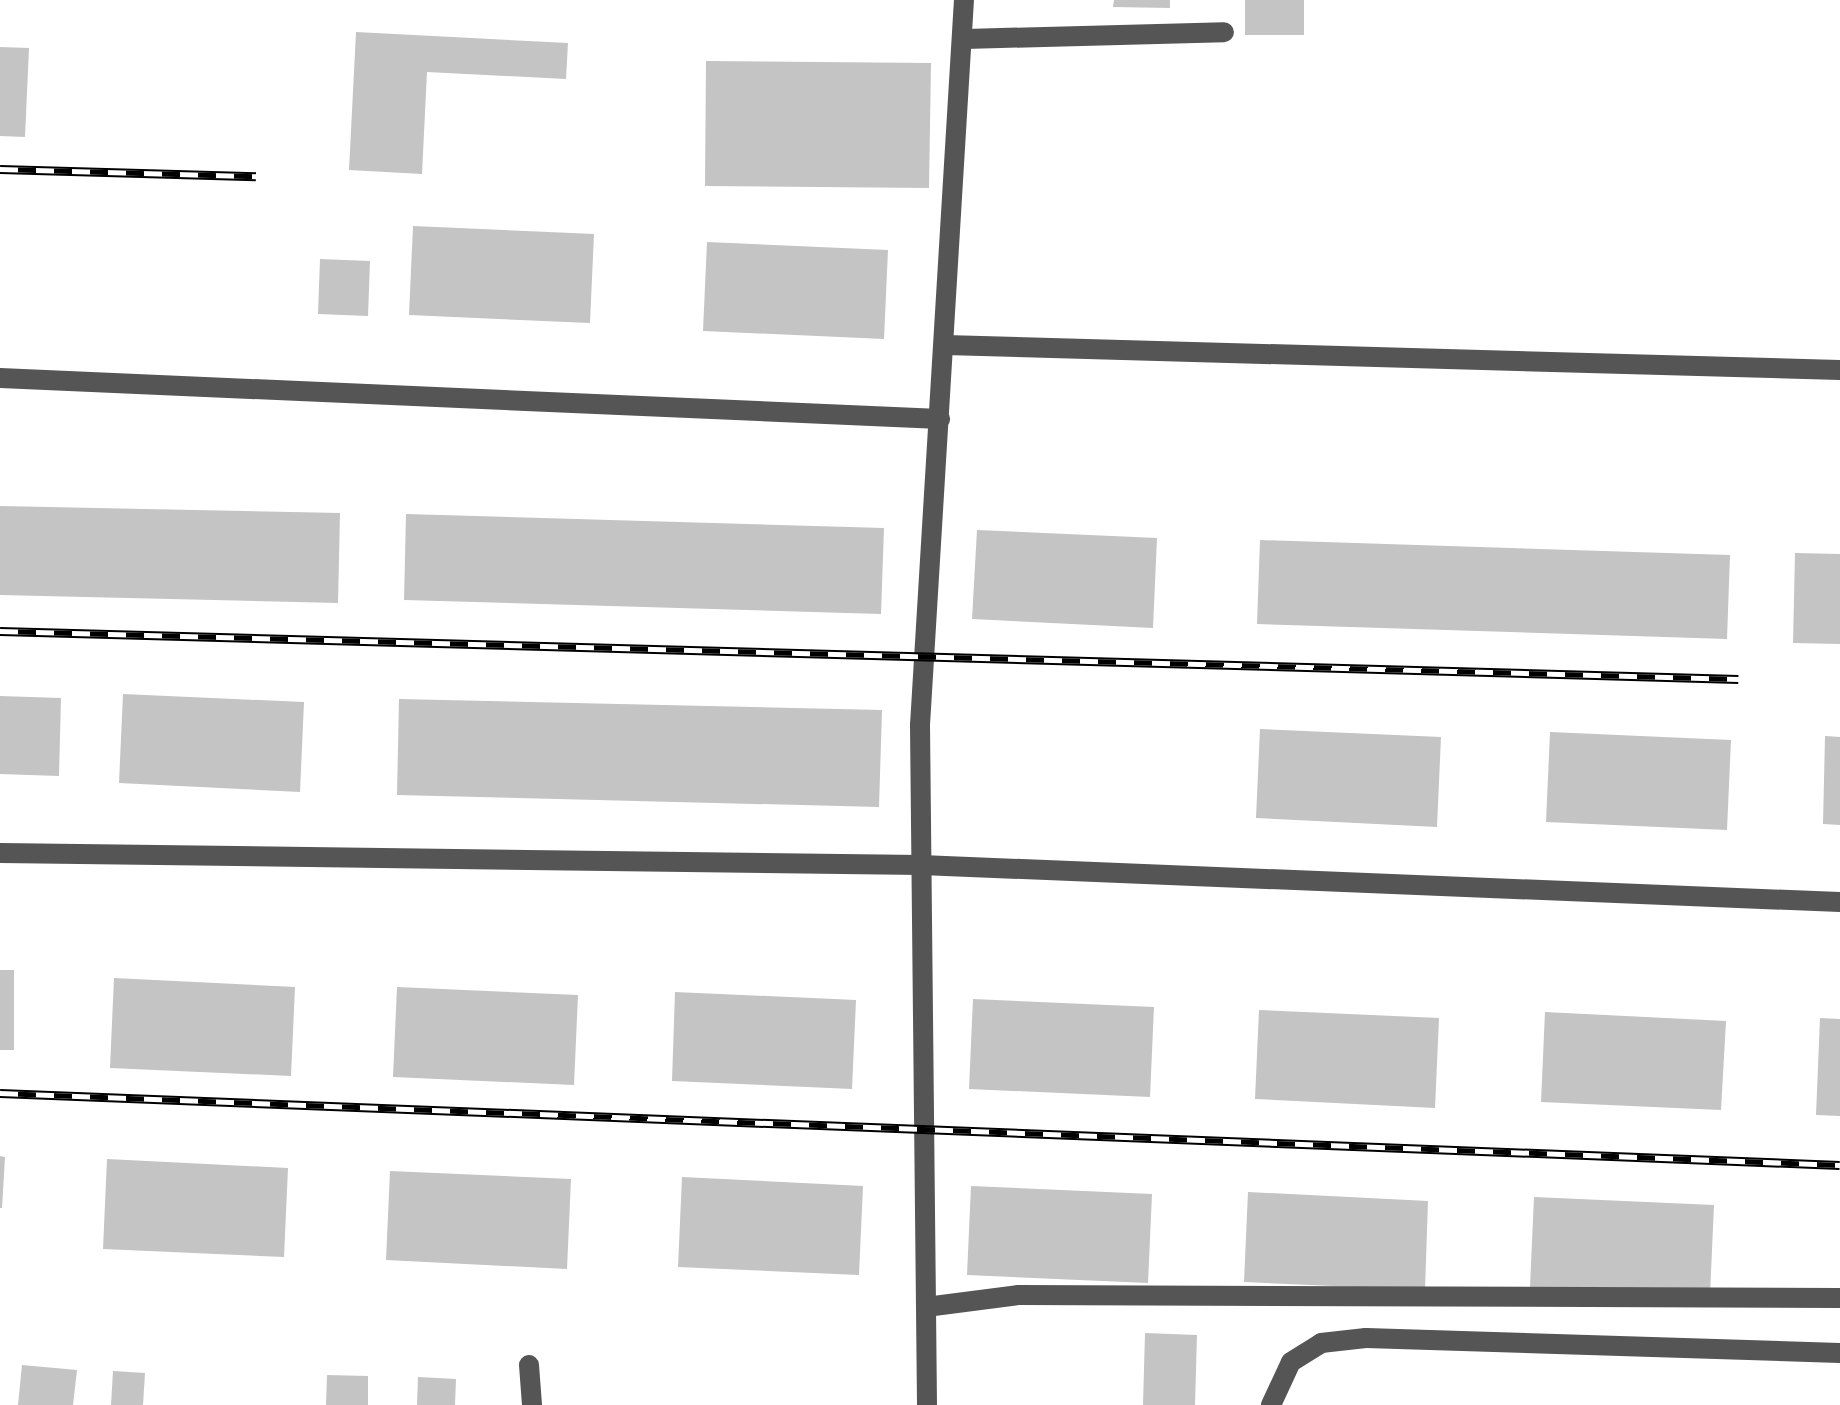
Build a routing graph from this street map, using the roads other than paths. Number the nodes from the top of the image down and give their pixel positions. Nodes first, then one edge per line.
1 (964, 0) edge
2 (1224, 32) dead end
3 (965, 39) junction
4 (945, 345) junction
5 (1840, 370) edge
6 (0, 378) edge
7 (940, 419) junction
8 (0, 853) edge
9 (921, 865) junction
10 (1840, 902) edge
11 (1840, 1298) edge
12 (926, 1307) junction
13 (1840, 1353) edge
14 (529, 1365) dead end
15 (532, 1405) edge
16 (927, 1405) edge
17 (1271, 1405) edge

1 - 3 street
2 - 3 street
3 - 4 street
4 - 5 street
4 - 7 street
6 - 7 street
7 - 9 street
8 - 9 street
9 - 10 street
9 - 12 street
11 - 12 street
12 - 16 street
13 - 17 street
14 - 15 street

